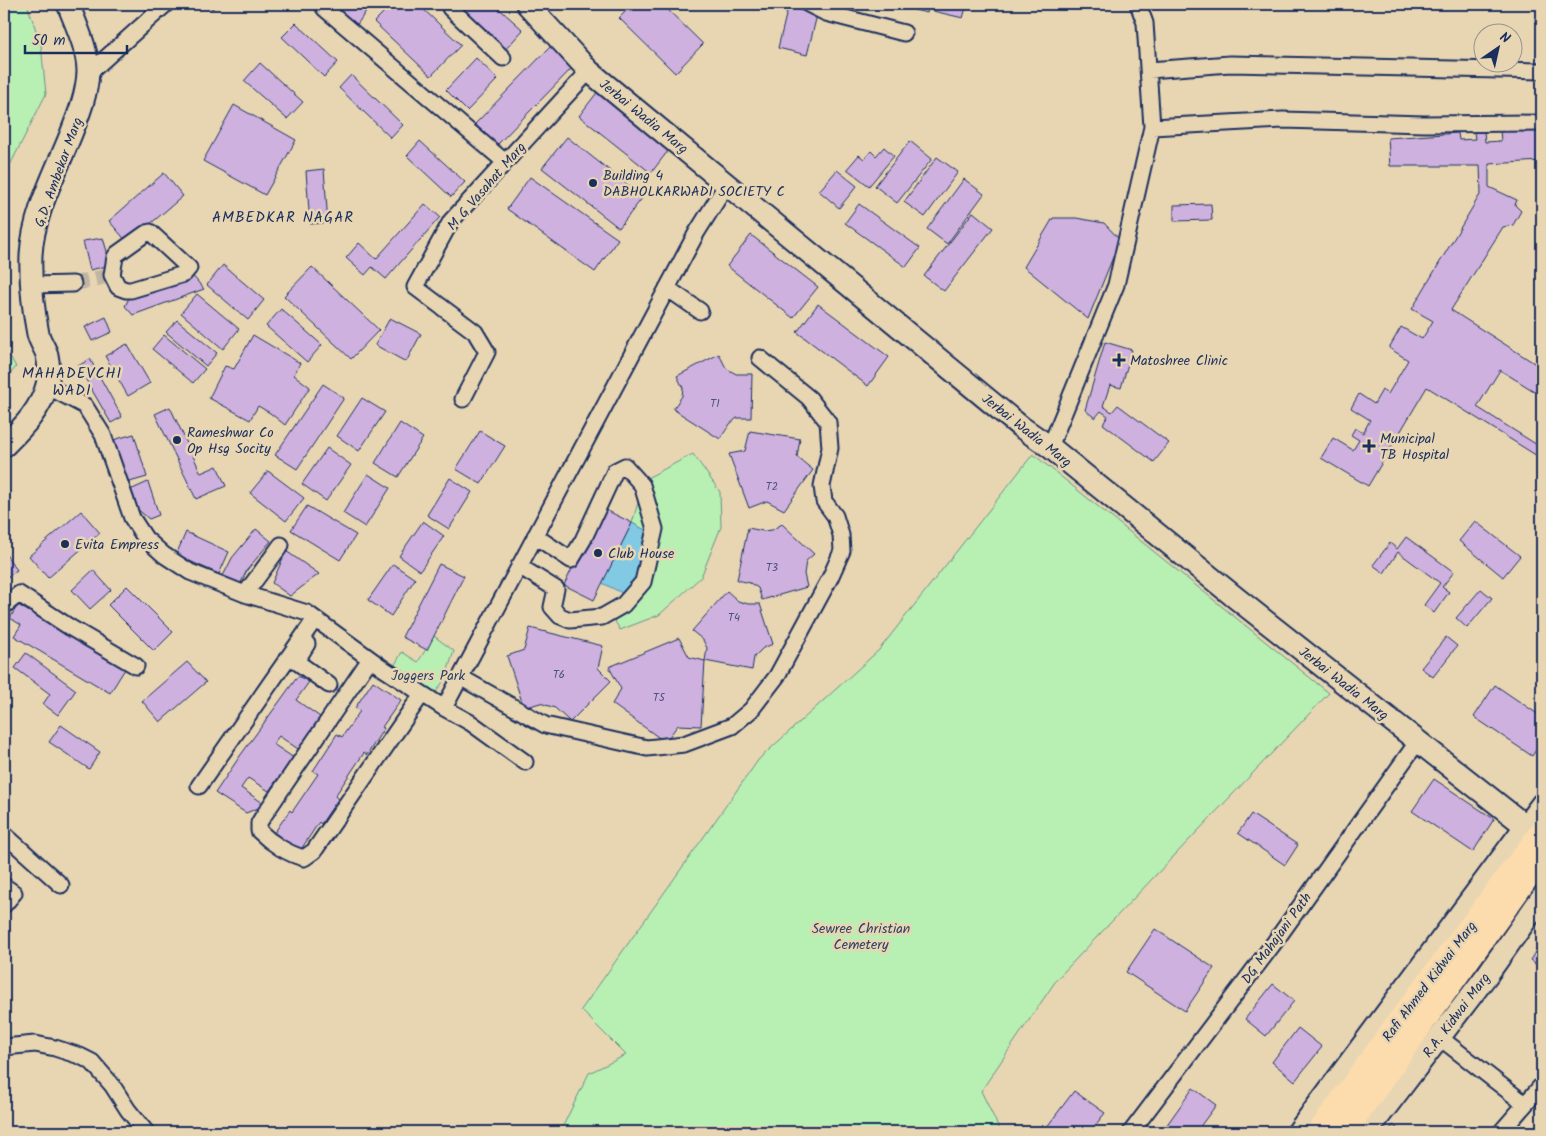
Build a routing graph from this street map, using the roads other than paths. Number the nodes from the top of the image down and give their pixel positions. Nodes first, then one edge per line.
1 (68, 4) edge
2 (166, 4) edge
3 (454, 4) edge
4 (527, 4) edge
5 (808, 4) edge
6 (1138, 4) edge
7 (324, 8) dead end
8 (904, 33) dead end
9 (503, 58) dead end
10 (1149, 70) junction
11 (589, 71) junction
12 (1542, 72) edge
13 (88, 74) junction
14 (1542, 123) edge
15 (1152, 127) junction
16 (505, 162) junction
17 (727, 184) junction
18 (112, 275) joint
19 (73, 284) tunnel mouth
20 (31, 286) junction
21 (668, 288) junction
22 (700, 311) dead end
23 (760, 358) dead end
24 (47, 386) junction
25 (463, 399) dead end
26 (4, 446) edge
27 (1050, 447) junction
28 (535, 536) junction
29 (281, 545) dead end
30 (519, 566) junction
31 (244, 594) junction
32 (4, 606) edge
33 (315, 621) junction
34 (334, 636) junction
35 (348, 650) dead end
36 (296, 654) junction
37 (370, 659) junction
38 (136, 666) dead end
39 (460, 677) junction
40 (329, 685) dead end
41 (422, 694) junction
42 (444, 708) junction
43 (1418, 742) junction
44 (525, 762) dead end
45 (200, 786) dead end
46 (1542, 804) edge
47 (1537, 833) edge
48 (4, 834) edge
49 (1542, 858) edge
50 (61, 885) dead end
51 (4, 886) edge
52 (1542, 897) edge
53 (4, 905) edge
54 (1414, 989) junction
55 (1439, 1037) junction
56 (4, 1047) edge
57 (1542, 1085) edge
58 (1526, 1104) junction
59 (146, 1132) edge
60 (1132, 1132) edge
61 (1298, 1132) edge
62 (1318, 1132) edge
63 (1345, 1132) edge
64 (1367, 1132) edge
65 (1501, 1132) edge

1 - 13 main road, G.D. Ambekar Marg
2 - 13 street
3 - 9 street
4 - 11 main road, Jerbai Wadia Marg
5 - 8 street
6 - 10 street
7 - 16 street
10 - 12 street
10 - 15 street
11 - 16 street, M G Vasahat Marg
11 - 17 main road, Jerbai Wadia Marg
13 - 20 main road, G.D. Ambekar Marg
14 - 15 street
15 - 27 street
16 - 25 street, M G Vasahat Marg
17 - 21 street
17 - 27 main road, Jerbai Wadia Marg
18 - 18 street
19 - 20 street
20 - 24 main road, G.D. Ambekar Marg
21 - 22 street
21 - 28 street
23 - 39 street
24 - 26 main road, G.D. Ambekar Marg
24 - 31 street
27 - 43 main road, Jerbai Wadia Marg
28 - 30 street
28 - 30 street
29 - 31 street
30 - 39 street
31 - 33 street
32 - 38 street
33 - 34 street
33 - 36 street
34 - 35 street
34 - 37 street
36 - 40 street
36 - 45 street
37 - 41 street
37 - 41 street
39 - 42 street
41 - 42 street
42 - 44 street
43 - 47 main road, Jerbai Wadia Marg
43 - 60 street, DG Mahajani Path
46 - 47 main road
47 - 54 main road, Rafi Ahmed Kidwai Marg
48 - 50 street
49 - 63 main road
51 - 53 street
52 - 55 main road, R.A. Kidwai Marg
54 - 61 main road
54 - 62 main road, Rafi Ahmed Kidwai Marg
55 - 58 street
55 - 64 main road, R.A. Kidwai Marg
56 - 59 street
57 - 58 street
58 - 65 street

